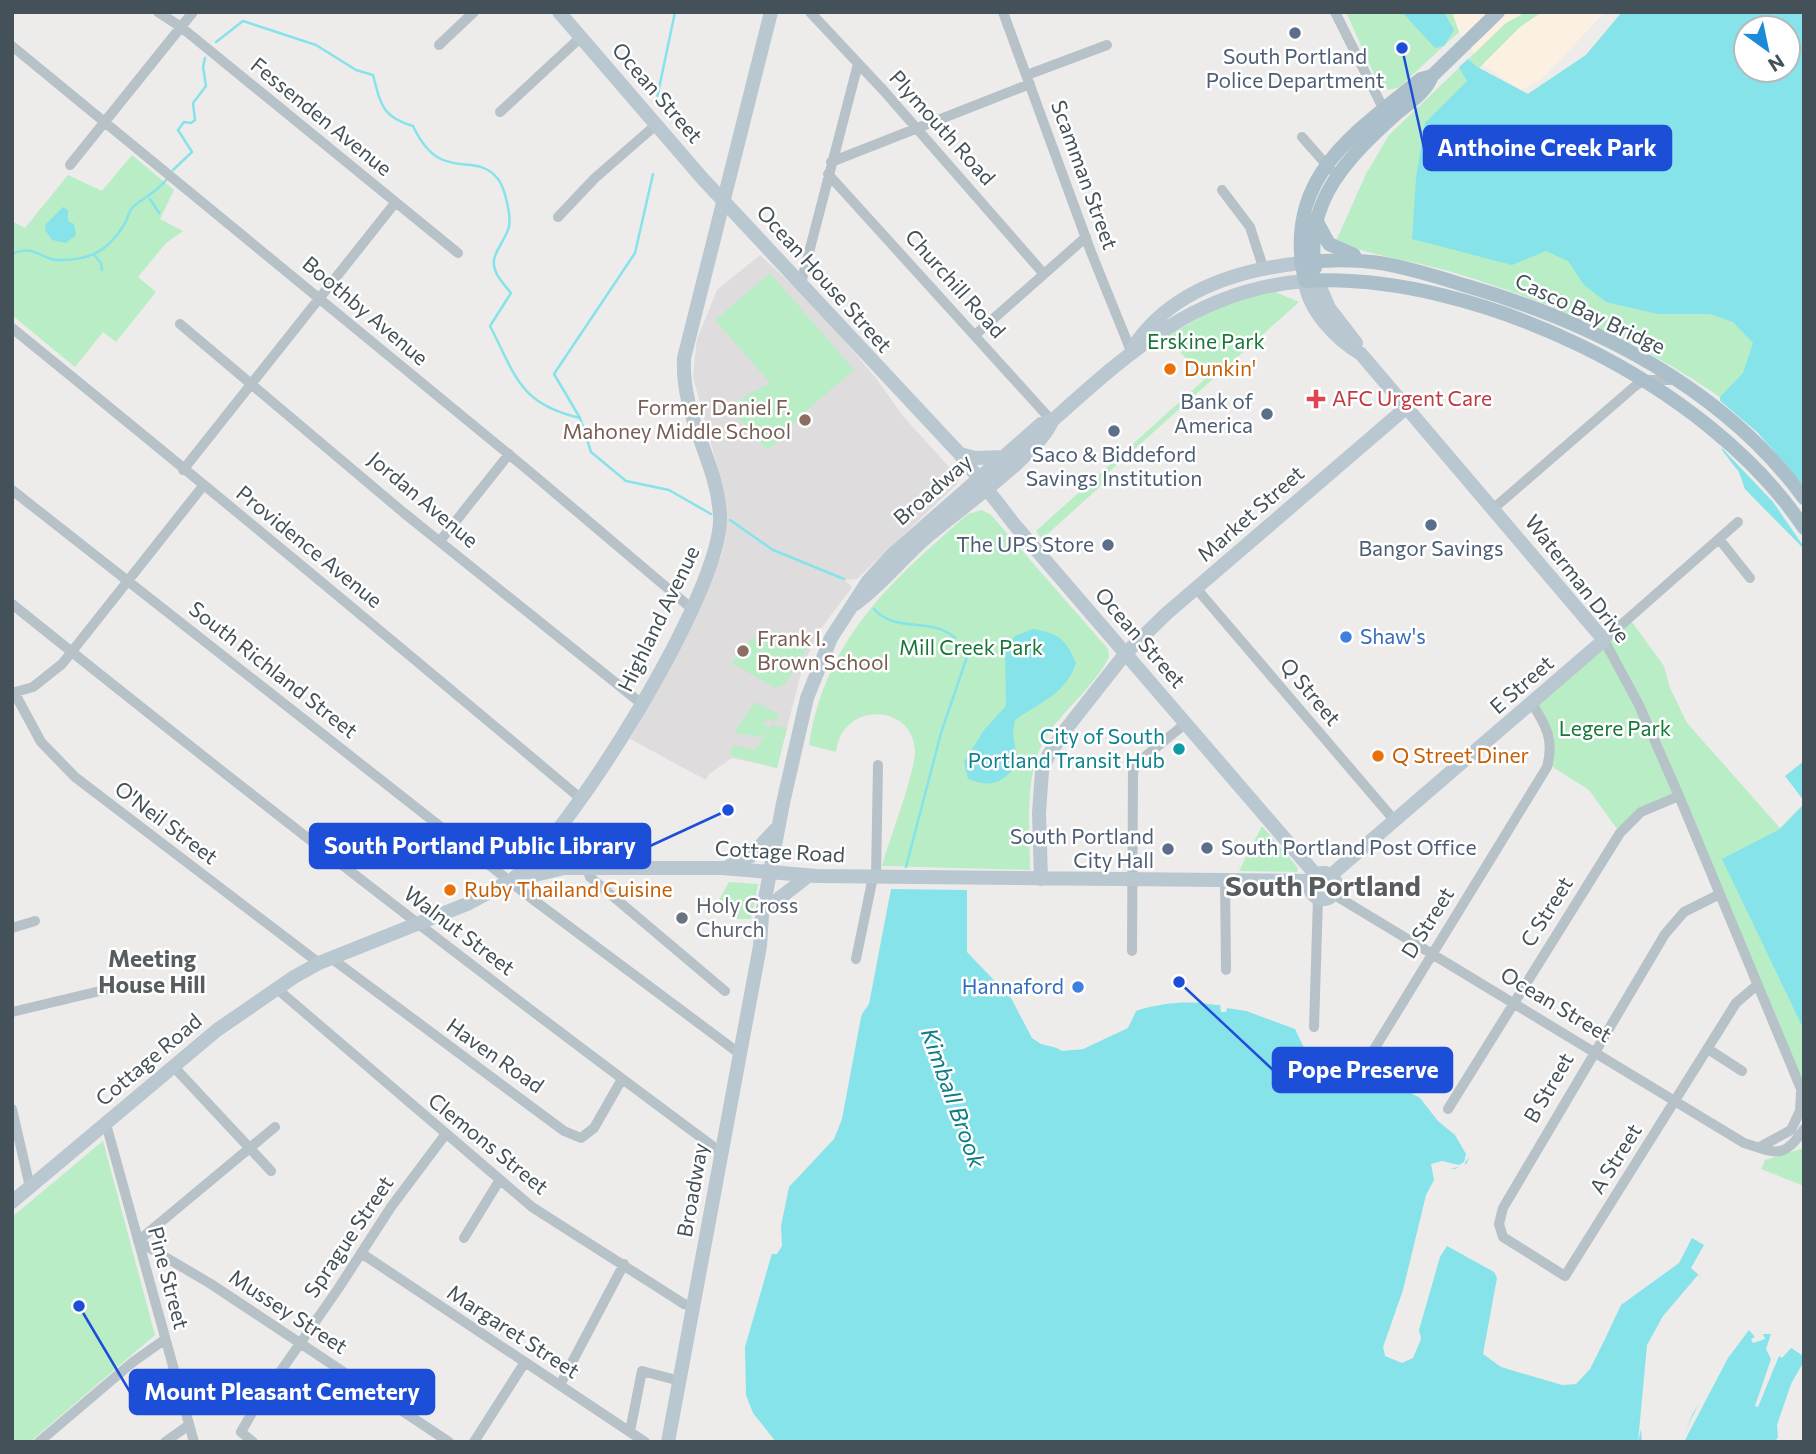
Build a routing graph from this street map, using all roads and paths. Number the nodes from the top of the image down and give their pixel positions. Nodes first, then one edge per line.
1 (158, 12) edge
2 (193, 12) edge
3 (474, 12) edge
4 (559, 12) edge
5 (771, 12) edge
6 (810, 12) edge
7 (1003, 12) edge
8 (1335, 12) edge
9 (1498, 12) edge
10 (181, 27) junction
11 (581, 37) junction
12 (439, 45) dead end
13 (1107, 45) dead end
14 (12, 46) edge
15 (858, 64) junction
16 (1028, 80) junction
17 (500, 112) dead end
18 (1386, 115) junction
19 (104, 120) junction
20 (657, 124) junction
21 (915, 128) junction
22 (1302, 137) dead end
23 (831, 162) junction
24 (1325, 163) junction
25 (70, 165) dead end
26 (828, 174) junction
27 (1336, 176) junction
28 (1222, 190) dead end
29 (724, 201) junction
30 (395, 204) junction
31 (558, 217) dead end
32 (1315, 220) junction
33 (1086, 237) junction
34 (458, 253) dead end
35 (1362, 258) junction
36 (1307, 262) junction
37 (1263, 267) junction
38 (1043, 273) junction
39 (1311, 280) junction
40 (801, 283) junction
41 (320, 298) junction
42 (180, 324) dead end
43 (12, 328) edge
44 (975, 335) junction
45 (1131, 351) junction
46 (1644, 380) junction
47 (1679, 381) junction
48 (250, 383) junction
49 (892, 385) junction
50 (1406, 407) junction
51 (1052, 421) junction
52 (959, 453) junction
53 (509, 454) junction
54 (1004, 457) junction
55 (183, 470) junction
56 (980, 485) junction
57 (202, 486) junction
58 (12, 490) edge
59 (1804, 498) edge
60 (1494, 508) junction
61 (1738, 522) dead end
62 (1804, 528) edge
63 (1718, 539) junction
64 (440, 541) junction
65 (1750, 578) dead end
66 (127, 580) junction
67 (1196, 588) junction
68 (12, 604) edge
69 (691, 608) junction
70 (1604, 640) junction
71 (72, 653) junction
72 (1125, 654) junction
73 (13, 692) edge
74 (642, 704) junction
75 (1532, 704) junction
76 (1185, 723) junction
77 (794, 765) junction
78 (878, 765) dead end
79 (1679, 796) junction
80 (580, 798) junction
81 (1395, 821) junction
82 (778, 826) junction
83 (587, 868) junction
84 (722, 868) junction
85 (774, 872) junction
86 (808, 876) junction
87 (874, 877) junction
88 (1319, 877) junction
89 (1041, 879) junction
90 (1131, 880) junction
91 (1225, 880) junction
92 (510, 881) junction
93 (1333, 894) junction
94 (1720, 894) junction
95 (1318, 898) junction
96 (772, 904) junction
97 (35, 921) dead end
98 (417, 924) junction
99 (12, 928) edge
100 (760, 946) junction
101 (1132, 951) dead end
102 (1432, 953) junction
103 (856, 959) dead end
104 (325, 961) junction
105 (1226, 970) dead end
106 (1757, 985) junction
107 (276, 988) junction
108 (104, 990) dead end
109 (725, 991) dead end
110 (1513, 1004) junction
111 (12, 1012) edge
112 (1314, 1027) dead end
113 (1708, 1049) junction
114 (1373, 1051) dead end
115 (1593, 1052) junction
116 (740, 1054) junction
117 (173, 1066) junction
118 (1742, 1071) dead end
119 (622, 1079) junction
120 (1803, 1094) edge
121 (1674, 1102) junction
122 (12, 1109) edge
123 (1448, 1110) dead end
124 (106, 1124) junction
125 (275, 1128) dead end
126 (1804, 1129) edge
127 (445, 1135) junction
128 (250, 1147) junction
129 (1760, 1147) junction
130 (722, 1153) junction
131 (271, 1171) dead end
132 (499, 1181) junction
133 (12, 1187) edge
134 (30, 1187) junction
135 (12, 1202) edge
136 (1500, 1215) joint
137 (464, 1238) dead end
138 (138, 1241) junction
139 (361, 1254) junction
140 (624, 1264) junction
141 (694, 1306) junction
142 (164, 1340) junction
143 (301, 1343) junction
144 (525, 1362) junction
145 (680, 1381) junction
146 (560, 1385) junction
147 (189, 1425) junction
148 (630, 1431) junction
149 (39, 1442) edge
150 (165, 1442) edge
151 (194, 1442) edge
152 (253, 1442) edge
153 (449, 1442) edge
154 (474, 1442) edge
155 (645, 1442) edge
156 (668, 1442) edge

1 - 10 street, Fessenden Avenue
2 - 10 street
3 - 12 street
4 - 11 street, Ocean Street
5 - 29 street, Highland Avenue
6 - 15 street, Plymouth Road
7 - 16 street, Scamman Street
8 - 18 street
9 - 18 main road
10 - 19 street
10 - 30 street, Fessenden Avenue
11 - 17 street
11 - 20 street, Ocean Street
13 - 16 street
14 - 19 street, Boothby Avenue
15 - 21 street, Plymouth Road
15 - 23 street
16 - 21 street
16 - 33 street, Scamman Street
18 - 24 main road
18 - 27 main road
19 - 25 street
19 - 41 street, Boothby Avenue
20 - 29 street, Ocean Street
20 - 31 street
21 - 23 street
21 - 38 street, Plymouth Road
22 - 24 street
23 - 26 street
24 - 27 street
24 - 36 main road
26 - 40 street
26 - 44 street, Churchill Road
27 - 32 main road
28 - 37 street
29 - 40 street, Ocean House Street
29 - 69 street, Highland Avenue
30 - 34 street, Fessenden Avenue
30 - 41 street
32 - 35 main road
32 - 36 main road
33 - 38 street
33 - 45 street, Scamman Street
35 - 36 main road, Casco Bay Bridge
35 - 47 main road, Casco Bay Bridge
36 - 37 street, Broadway
36 - 39 main road, Waterman Drive
37 - 45 street, Broadway
38 - 44 street
39 - 45 street, Broadway
39 - 46 main road, Casco Bay Bridge
39 - 50 street, Waterman Drive
40 - 49 street, Ocean House Street
41 - 48 street
41 - 53 street, Boothby Avenue
42 - 48 street, Jordan Avenue
43 - 55 street, Providence Avenue
44 - 51 street, Churchill Road
45 - 51 street, Broadway
46 - 47 street
46 - 60 street
46 - 62 main road, Casco Bay Bridge
47 - 59 main road, Casco Bay Bridge
48 - 55 street
48 - 64 street, Jordan Avenue
49 - 52 street, Ocean House Street
49 - 56 street, Ocean House Street
50 - 60 street, Waterman Drive
50 - 67 street, Market Street
51 - 54 street, Broadway
51 - 56 street, Broadway
52 - 54 street
52 - 56 street, Ocean House Street
53 - 64 street
53 - 69 street, Boothby Avenue
54 - 56 street, Broadway
55 - 57 street, Providence Avenue
56 - 72 street, Ocean Street
56 - 77 street, Broadway
57 - 66 street
57 - 80 street, Providence Avenue
58 - 66 street, South Richland Street
60 - 70 street, Waterman Drive
61 - 63 street, E Street
63 - 65 street
63 - 70 street, E Street
64 - 74 street, Jordan Avenue
66 - 71 street
66 - 92 street, South Richland Street
67 - 72 street, Market Street
67 - 81 street, Q Street
68 - 71 street, Walnut Street
69 - 74 street, Highland Avenue
70 - 75 street, E Street
70 - 79 street, Waterman Drive
71 - 73 street
71 - 98 street, Walnut Street
72 - 76 street, Ocean Street
72 - 89 street, Market Street
73 - 104 street, O'Neil Street
74 - 80 street, Highland Avenue
75 - 81 street, E Street
75 - 102 street, D Street
76 - 88 street, Ocean Street
76 - 90 street
77 - 82 street, Broadway
77 - 85 street, Broadway
78 - 87 street
79 - 94 street, Waterman Drive
79 - 110 street, C Street
80 - 92 street, Highland Avenue
81 - 88 street, E Street
82 - 84 street
82 - 85 street, Broadway
83 - 84 street, Cottage Road
83 - 92 street, Cottage Road
83 - 109 street
84 - 85 street, Cottage Road
85 - 86 street, Cottage Road
85 - 96 street, Broadway
85 - 100 street, Broadway
86 - 87 street, Cottage Road
86 - 96 street
87 - 89 street, Cottage Road
87 - 103 street
88 - 91 street, Cottage Road
88 - 93 street
88 - 95 street, Ocean Street
89 - 90 street, Cottage Road
90 - 91 street, Cottage Road
90 - 101 street
91 - 105 street
92 - 98 street, Cottage Road
92 - 116 street, South Richland Street
93 - 95 street
93 - 102 street, Ocean Street
94 - 106 street, Waterman Drive
94 - 115 street, B Street
95 - 112 street
96 - 100 street, Broadway
97 - 99 street
98 - 104 street, Cottage Road
98 - 119 street, Walnut Street
100 - 116 street, Broadway
102 - 110 street, Ocean Street
102 - 114 street, D Street
104 - 107 street, Cottage Road
104 - 119 street, Haven Road
106 - 113 street, A Street
106 - 120 street, Waterman Drive
107 - 117 street, Cottage Road
107 - 127 street, Clemons Street
108 - 111 street
110 - 115 street, Ocean Street
110 - 123 street, C Street
113 - 118 street
113 - 121 street, A Street
115 - 121 street, Ocean Street
115 - 136 street, B Street
116 - 130 street, Broadway
117 - 124 street, Cottage Road
117 - 128 street
119 - 130 street, Walnut Street
120 - 129 street
121 - 129 street, Ocean Street
121 - 136 street, A Street
122 - 134 street
124 - 134 street, Cottage Road
124 - 138 street, Pine Street
125 - 128 street
126 - 129 street
127 - 132 street, Clemons Street
127 - 139 street, Sprague Street
128 - 131 street
128 - 138 street
130 - 141 street, Broadway
132 - 137 street
132 - 140 street, Clemons Street
133 - 134 street
134 - 135 street, Cottage Road
138 - 142 street, Pine Street
138 - 143 street, Mussey Street
139 - 143 street, Sprague Street
139 - 144 street, Margaret Street
140 - 141 street, Clemons Street
140 - 146 street
141 - 145 street, Broadway
142 - 147 street, Pine Street
142 - 149 street
143 - 152 street, Sprague Street
143 - 153 street, Mussey Street
144 - 146 street, Margaret Street
144 - 154 street
145 - 148 street
145 - 156 street, Broadway
146 - 148 street, Margaret Street
147 - 150 street
147 - 151 street, Pine Street
148 - 155 street, Margaret Street

